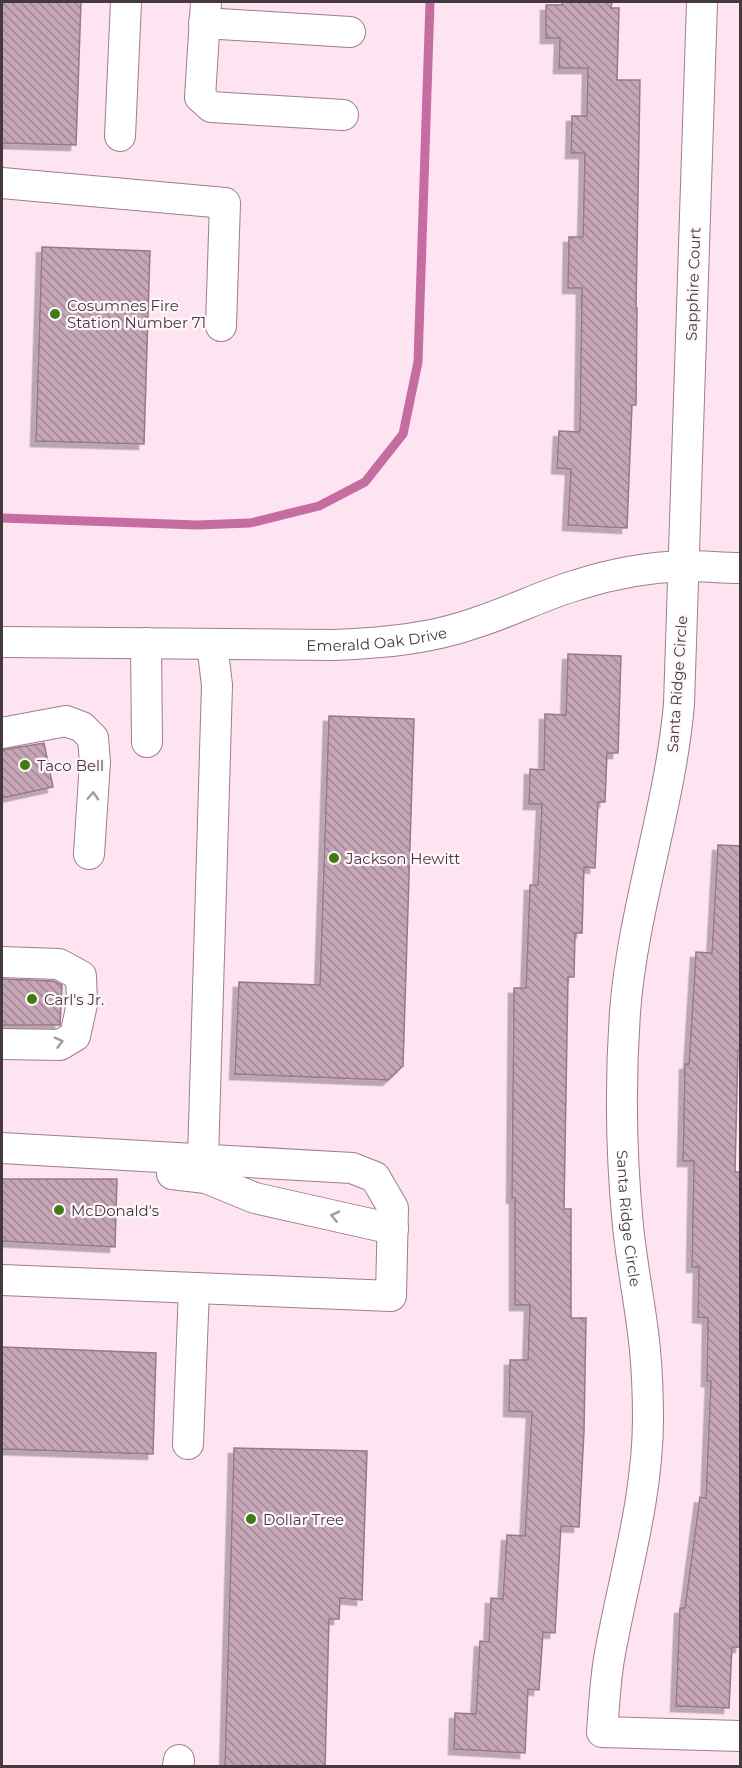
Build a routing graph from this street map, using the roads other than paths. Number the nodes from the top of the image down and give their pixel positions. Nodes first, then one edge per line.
1 (126, 2) edge
2 (702, 2) edge
3 (205, 12) edge
4 (350, 32) dead end
5 (343, 115) dead end
6 (120, 136) dead end
7 (2, 183) edge
8 (221, 326) dead end
9 (684, 566) junction
10 (741, 568) edge
11 (2, 642) edge
12 (146, 643) junction
13 (212, 644) junction
14 (2, 733) edge
15 (147, 742) dead end
16 (89, 854) dead end
17 (2, 962) edge
18 (2, 1044) edge
19 (2, 1149) edge
20 (203, 1160) junction
21 (2, 1167) edge
22 (393, 1229) junction
23 (2, 1281) edge
24 (194, 1288) junction
25 (188, 1444) dead end
26 (741, 1736) edge

1 - 6 street
2 - 9 street, Sapphire Court
3 - 4 street
3 - 5 street
7 - 8 street
9 - 10 street, Emerald Oak Drive
9 - 13 street, Emerald Oak Drive
9 - 26 street, Santa Ridge Circle
11 - 12 street, Emerald Oak Drive
12 - 13 street, Emerald Oak Drive
12 - 15 street
13 - 20 street
16 -> 14 street
18 -> 17 street
19 - 20 street
20 - 22 street
22 -> 21 street
22 - 24 street
23 - 24 street
24 - 25 street

